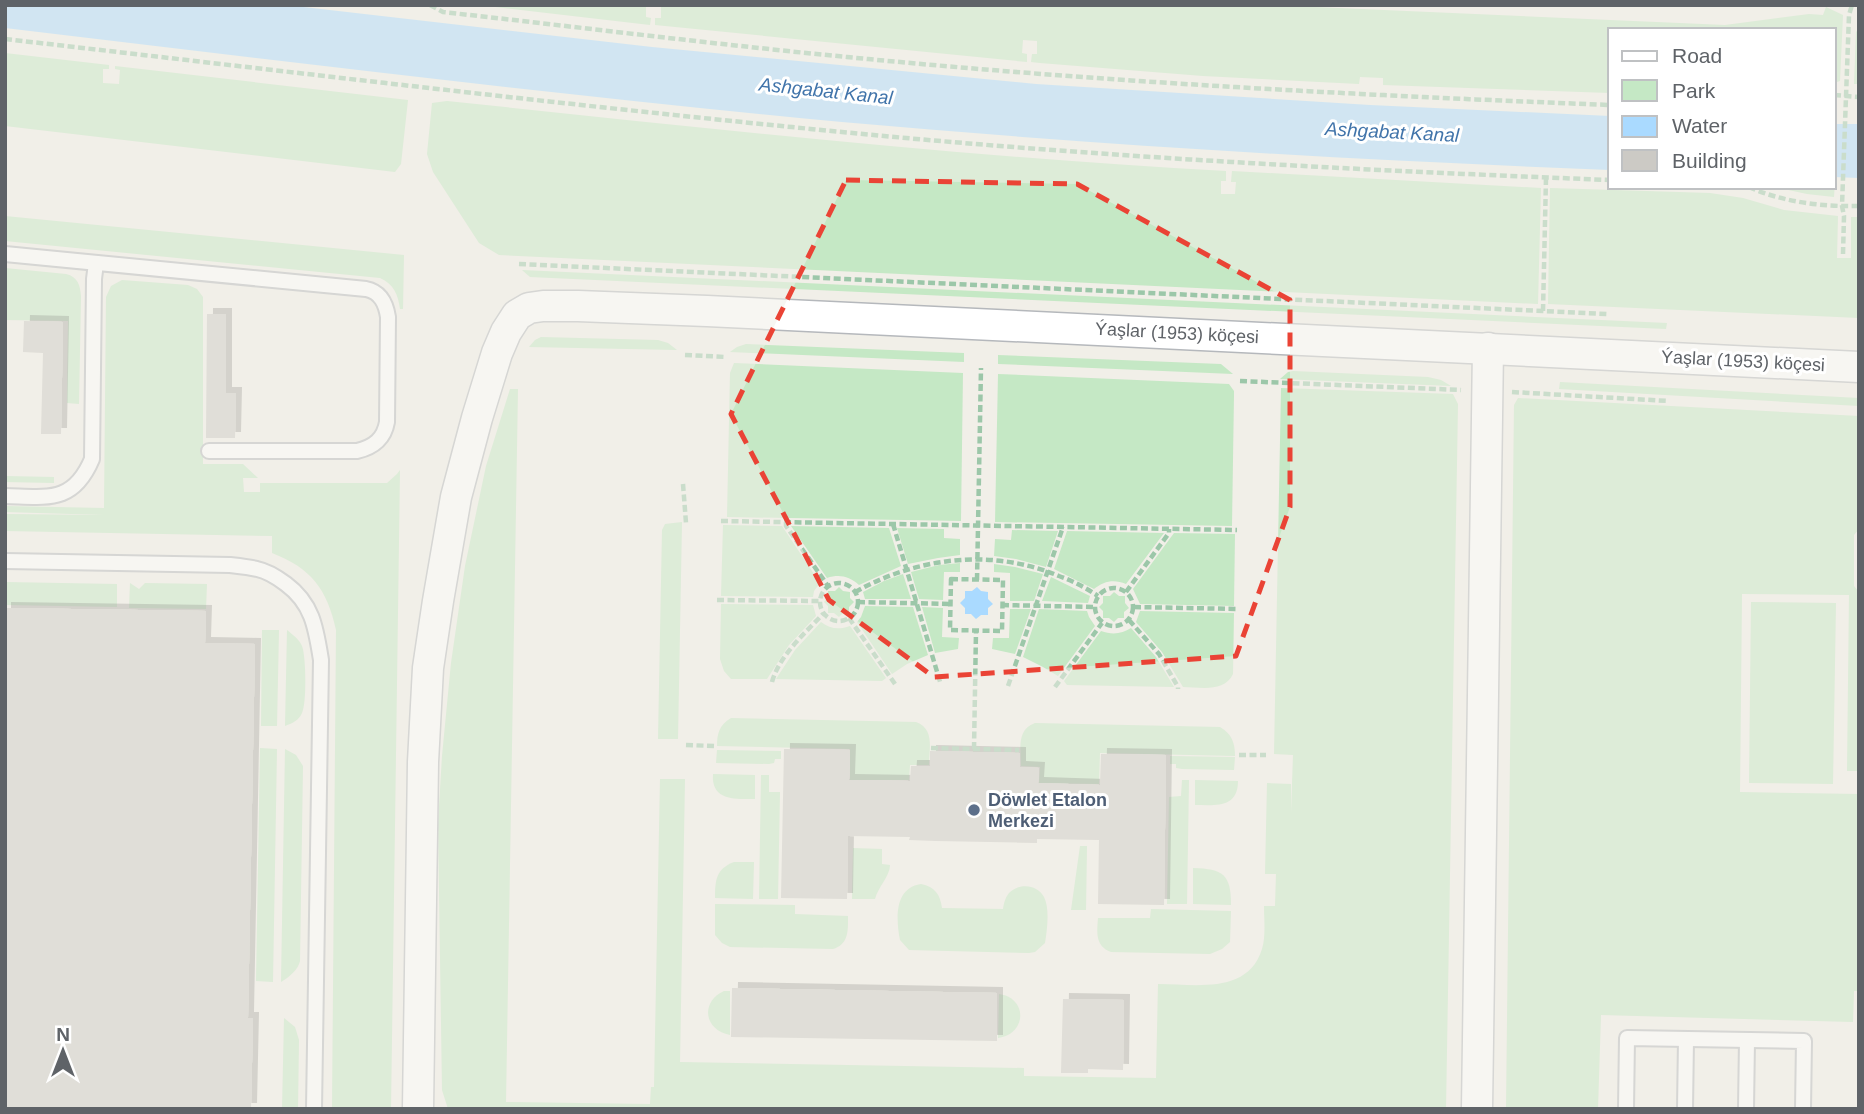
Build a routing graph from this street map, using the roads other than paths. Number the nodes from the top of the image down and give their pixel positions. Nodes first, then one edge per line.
1 (5, 254) edge
2 (96, 263) junction
3 (1488, 348) junction
4 (1859, 368) edge
5 (209, 451) dead end
6 (5, 496) edge
7 (5, 561) edge
8 (1686, 1039) junction
9 (1746, 1040) junction
10 (314, 1109) edge
11 (418, 1109) edge
12 (1477, 1109) edge
13 (1626, 1109) edge
14 (1685, 1109) edge
15 (1746, 1109) edge
16 (1803, 1109) edge

1 - 2 lane
2 - 5 lane
2 - 6 lane
3 - 4 street, Ýaşlar (1953) köçesi
3 - 11 street, Ýaşlar (1953) köçesi
3 - 12 street
7 - 10 lane
8 - 9 lane
8 - 13 lane
8 - 14 lane
9 - 15 lane
9 - 16 lane

